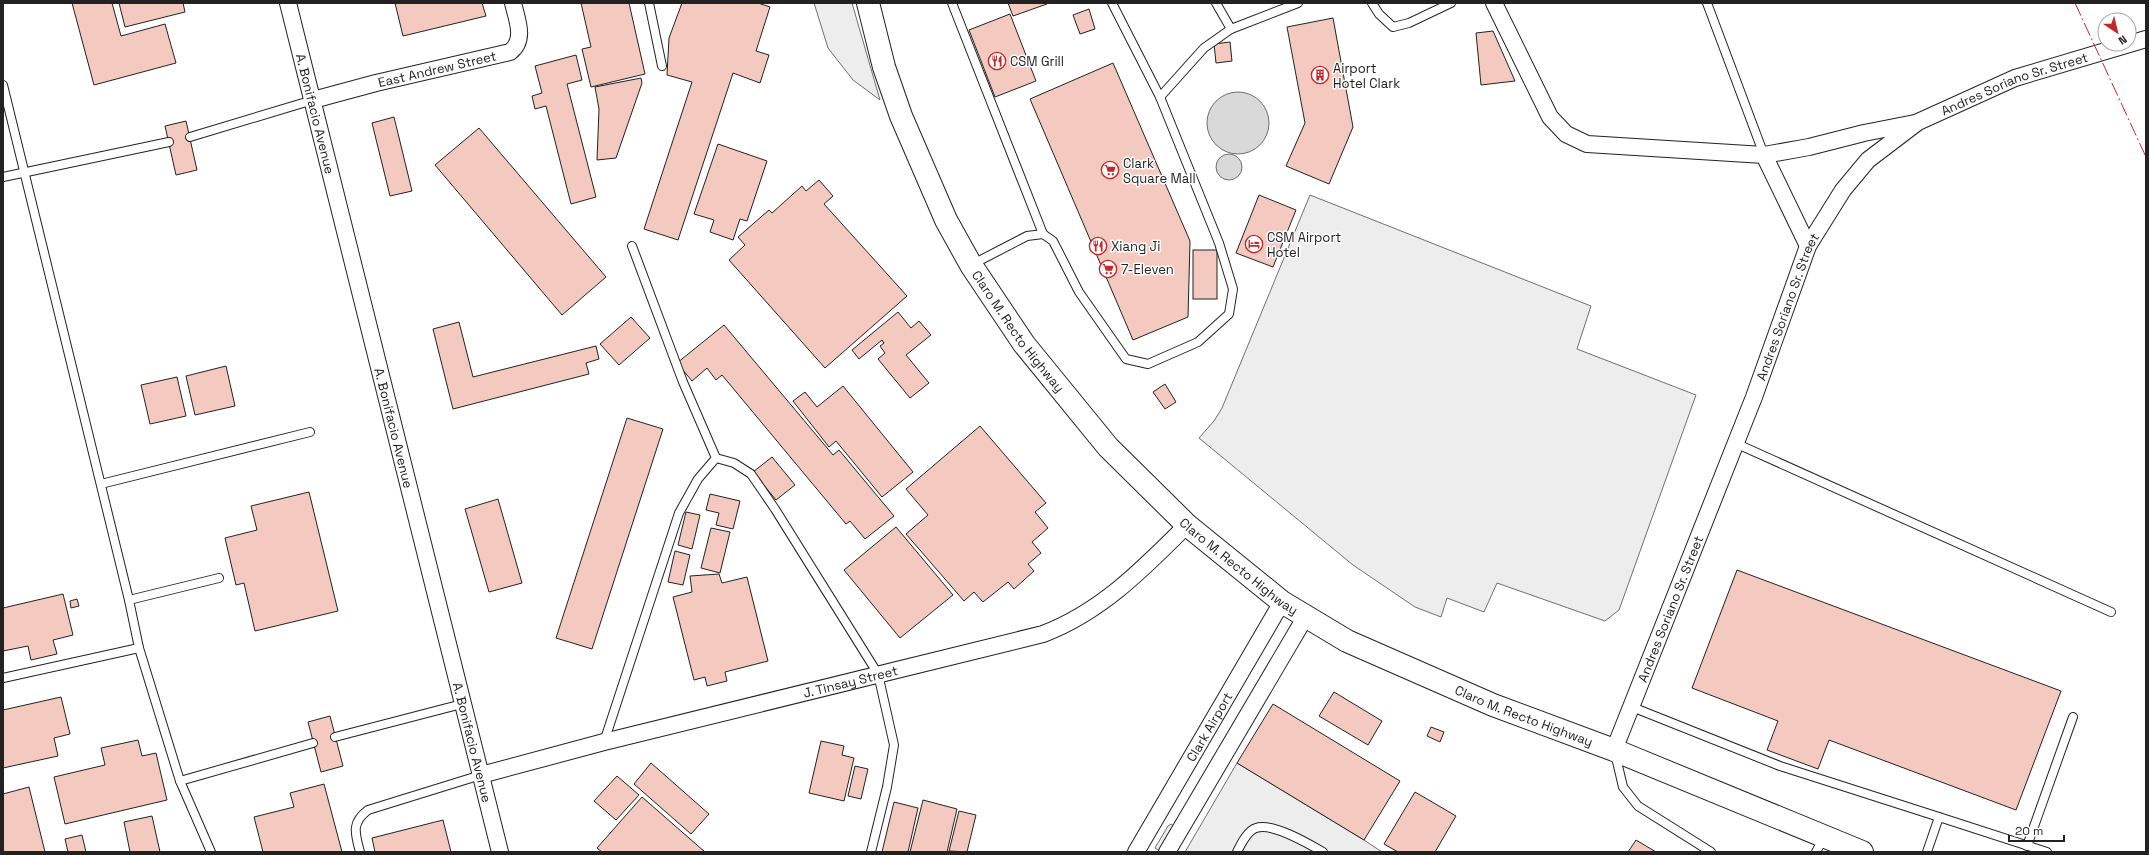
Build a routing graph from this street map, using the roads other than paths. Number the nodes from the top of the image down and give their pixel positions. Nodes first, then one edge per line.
1 (288, 3) edge
2 (513, 3) edge
3 (649, 3) edge
4 (952, 3) edge
5 (1112, 3) edge
6 (1216, 3) edge
7 (1298, 3) edge
8 (1372, 3) edge
9 (1451, 3) edge
10 (1494, 3) edge
11 (1707, 3) edge
12 (872, 4) edge
13 (1231, 30) junction
14 (2146, 39) edge
15 (662, 66) dead end
16 (3, 85) edge
17 (1160, 97) junction
18 (312, 100) junction
19 (1918, 122) junction
20 (190, 137) dead end
21 (169, 142) dead end
22 (1764, 155) junction
23 (25, 173) junction
24 (3, 177) edge
25 (1043, 234) junction
26 (632, 246) dead end
27 (1808, 246) junction
28 (980, 260) junction
29 (310, 432) dead end
30 (1735, 443) junction
31 (716, 458) junction
32 (101, 484) junction
33 (1186, 525) junction
34 (220, 578) dead end
35 (129, 600) junction
36 (1282, 602) junction
37 (2111, 612) dead end
38 (1306, 616) junction
39 (139, 648) junction
40 (878, 674) junction
41 (3, 678) edge
42 (462, 704) junction
43 (1632, 707) junction
44 (2074, 717) dead end
45 (335, 737) dead end
46 (313, 742) dead end
47 (604, 742) junction
48 (1614, 750) junction
49 (481, 775) junction
50 (180, 782) junction
51 (1939, 817) junction
52 (1820, 844) edge
53 (2027, 846) junction
54 (211, 852) edge
55 (360, 852) edge
56 (500, 852) edge
57 (871, 852) edge
58 (1136, 852) edge
59 (1167, 852) edge
60 (1237, 852) edge
61 (1323, 852) edge
62 (1711, 852) edge
63 (1862, 852) edge
64 (1927, 852) edge
65 (2047, 852) edge

1 - 18 street, A. Bonifacio Avenue
2 - 18 street, East Andrew Street
3 - 15 lane
4 - 25 lane
5 - 17 lane
6 - 13 lane
7 - 13 lane
8 - 9 lane
10 - 22 street
11 - 22 lane
12 - 28 main road, Claro M. Recto Highway
13 - 17 lane
14 - 19 street, Andres Soriano Sr. Street
16 - 23 lane
17 - 25 lane
18 - 20 lane
18 - 42 street, A. Bonifacio Avenue
19 - 22 street
19 - 27 street, Andres Soriano Sr. Street
21 - 23 lane
22 - 27 street
23 - 24 lane
23 - 32 lane
25 - 28 lane
26 - 31 lane
27 - 30 street, Andres Soriano Sr. Street
28 - 33 main road, Claro M. Recto Highway
29 - 32 lane
30 - 37 lane
30 - 43 street, Andres Soriano Sr. Street
31 - 40 lane
31 - 47 lane
32 - 35 lane
33 - 36 main road, Claro M. Recto Highway
33 - 40 street, J. Tinsay Street
34 - 35 lane
35 - 39 lane
36 - 38 main road, Claro M. Recto Highway
36 - 58 street, Clark Airport
38 - 48 main road, Claro M. Recto Highway
38 - 59 street, Clark Airport
39 - 41 lane
39 - 50 lane
40 - 47 street, J. Tinsay Street
40 - 57 lane
42 - 45 lane
42 - 49 street, A. Bonifacio Avenue
43 - 48 street, Andres Soriano Sr. Street
43 - 51 lane
44 - 53 lane
46 - 50 lane
47 - 49 street, J. Tinsay Street
48 - 52 main road, Claro M. Recto Highway
48 - 62 lane
49 - 55 lane
49 - 56 street, A. Bonifacio Avenue
50 - 54 lane
51 - 53 lane
51 - 64 lane
52 - 63 main road, Claro M. Recto Highway
53 - 65 lane
60 - 61 lane

